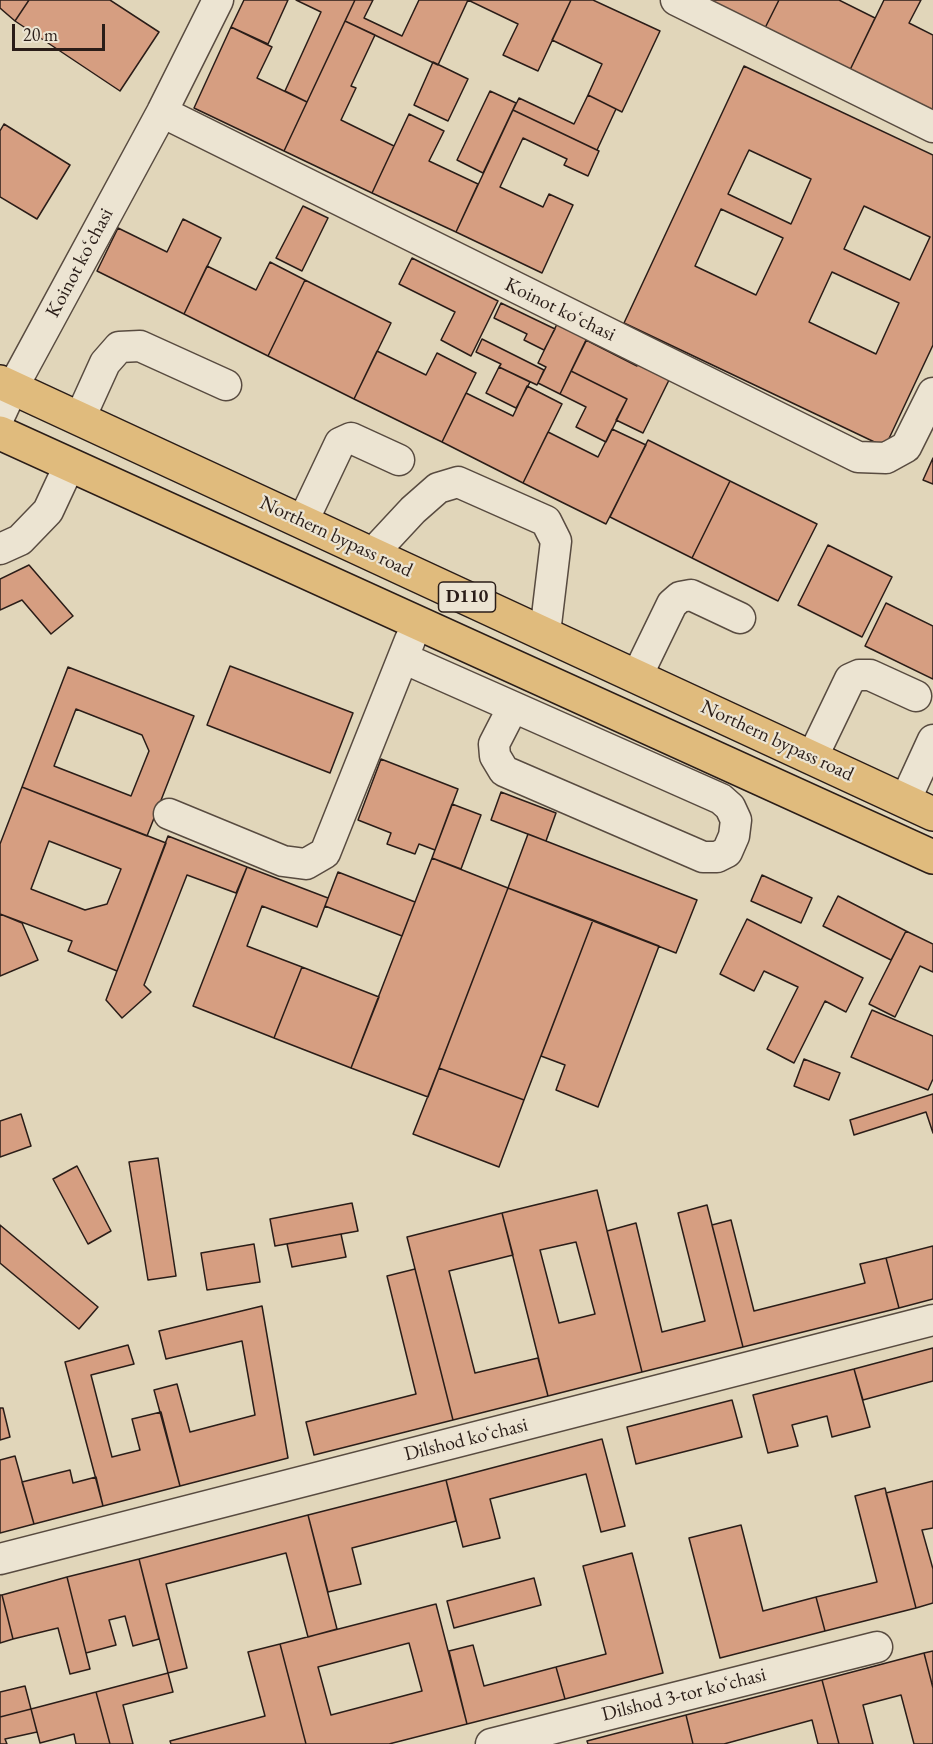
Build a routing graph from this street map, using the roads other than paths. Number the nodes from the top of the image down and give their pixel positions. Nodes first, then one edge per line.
1 (218, 0) edge
2 (675, 0) edge
3 (162, 112) junction
4 (933, 127) edge
5 (226, 385) dead end
6 (933, 393) edge
7 (4, 395) edge
8 (80, 418) junction
9 (0, 433) edge
10 (399, 460) dead end
11 (69, 466) junction
12 (303, 521) junction
13 (0, 549) edge
14 (373, 553) junction
15 (740, 618) dead end
16 (416, 623) junction
17 (545, 633) junction
18 (403, 658) junction
19 (637, 676) junction
20 (916, 696) dead end
21 (513, 707) junction
22 (933, 740) edge
23 (812, 758) junction
24 (919, 807) edge
25 (170, 814) dead end
26 (933, 857) edge
27 (933, 1320) edge
28 (0, 1559) edge
29 (878, 1647) dead end
30 (492, 1744) edge

1 - 3 street, Koinot koʻchasi
2 - 4 street
3 - 6 street, Koinot koʻchasi
3 - 7 street, Koinot koʻchasi
5 - 8 street
7 - 8 main road, Northern bypass road / D110
8 - 12 main road, Northern bypass road / D110
9 - 11 main road, Northern bypass road / D110
10 - 12 street
11 - 13 street
11 - 16 main road, Northern bypass road / D110
12 - 14 main road, Northern bypass road / D110
14 - 17 main road, Northern bypass road / D110
14 - 17 street
15 - 19 street
16 - 18 street
16 - 26 main road, Northern bypass road / D110
17 - 19 main road, Northern bypass road / D110
18 - 21 street
18 - 25 street
19 - 23 main road, Northern bypass road / D110
20 - 23 street
21 - 21 street
22 - 24 street
23 - 24 main road, Northern bypass road / D110
27 - 28 street, Dilshod koʻchasi
29 - 30 street, Dilshod 3-tor koʻchasi

